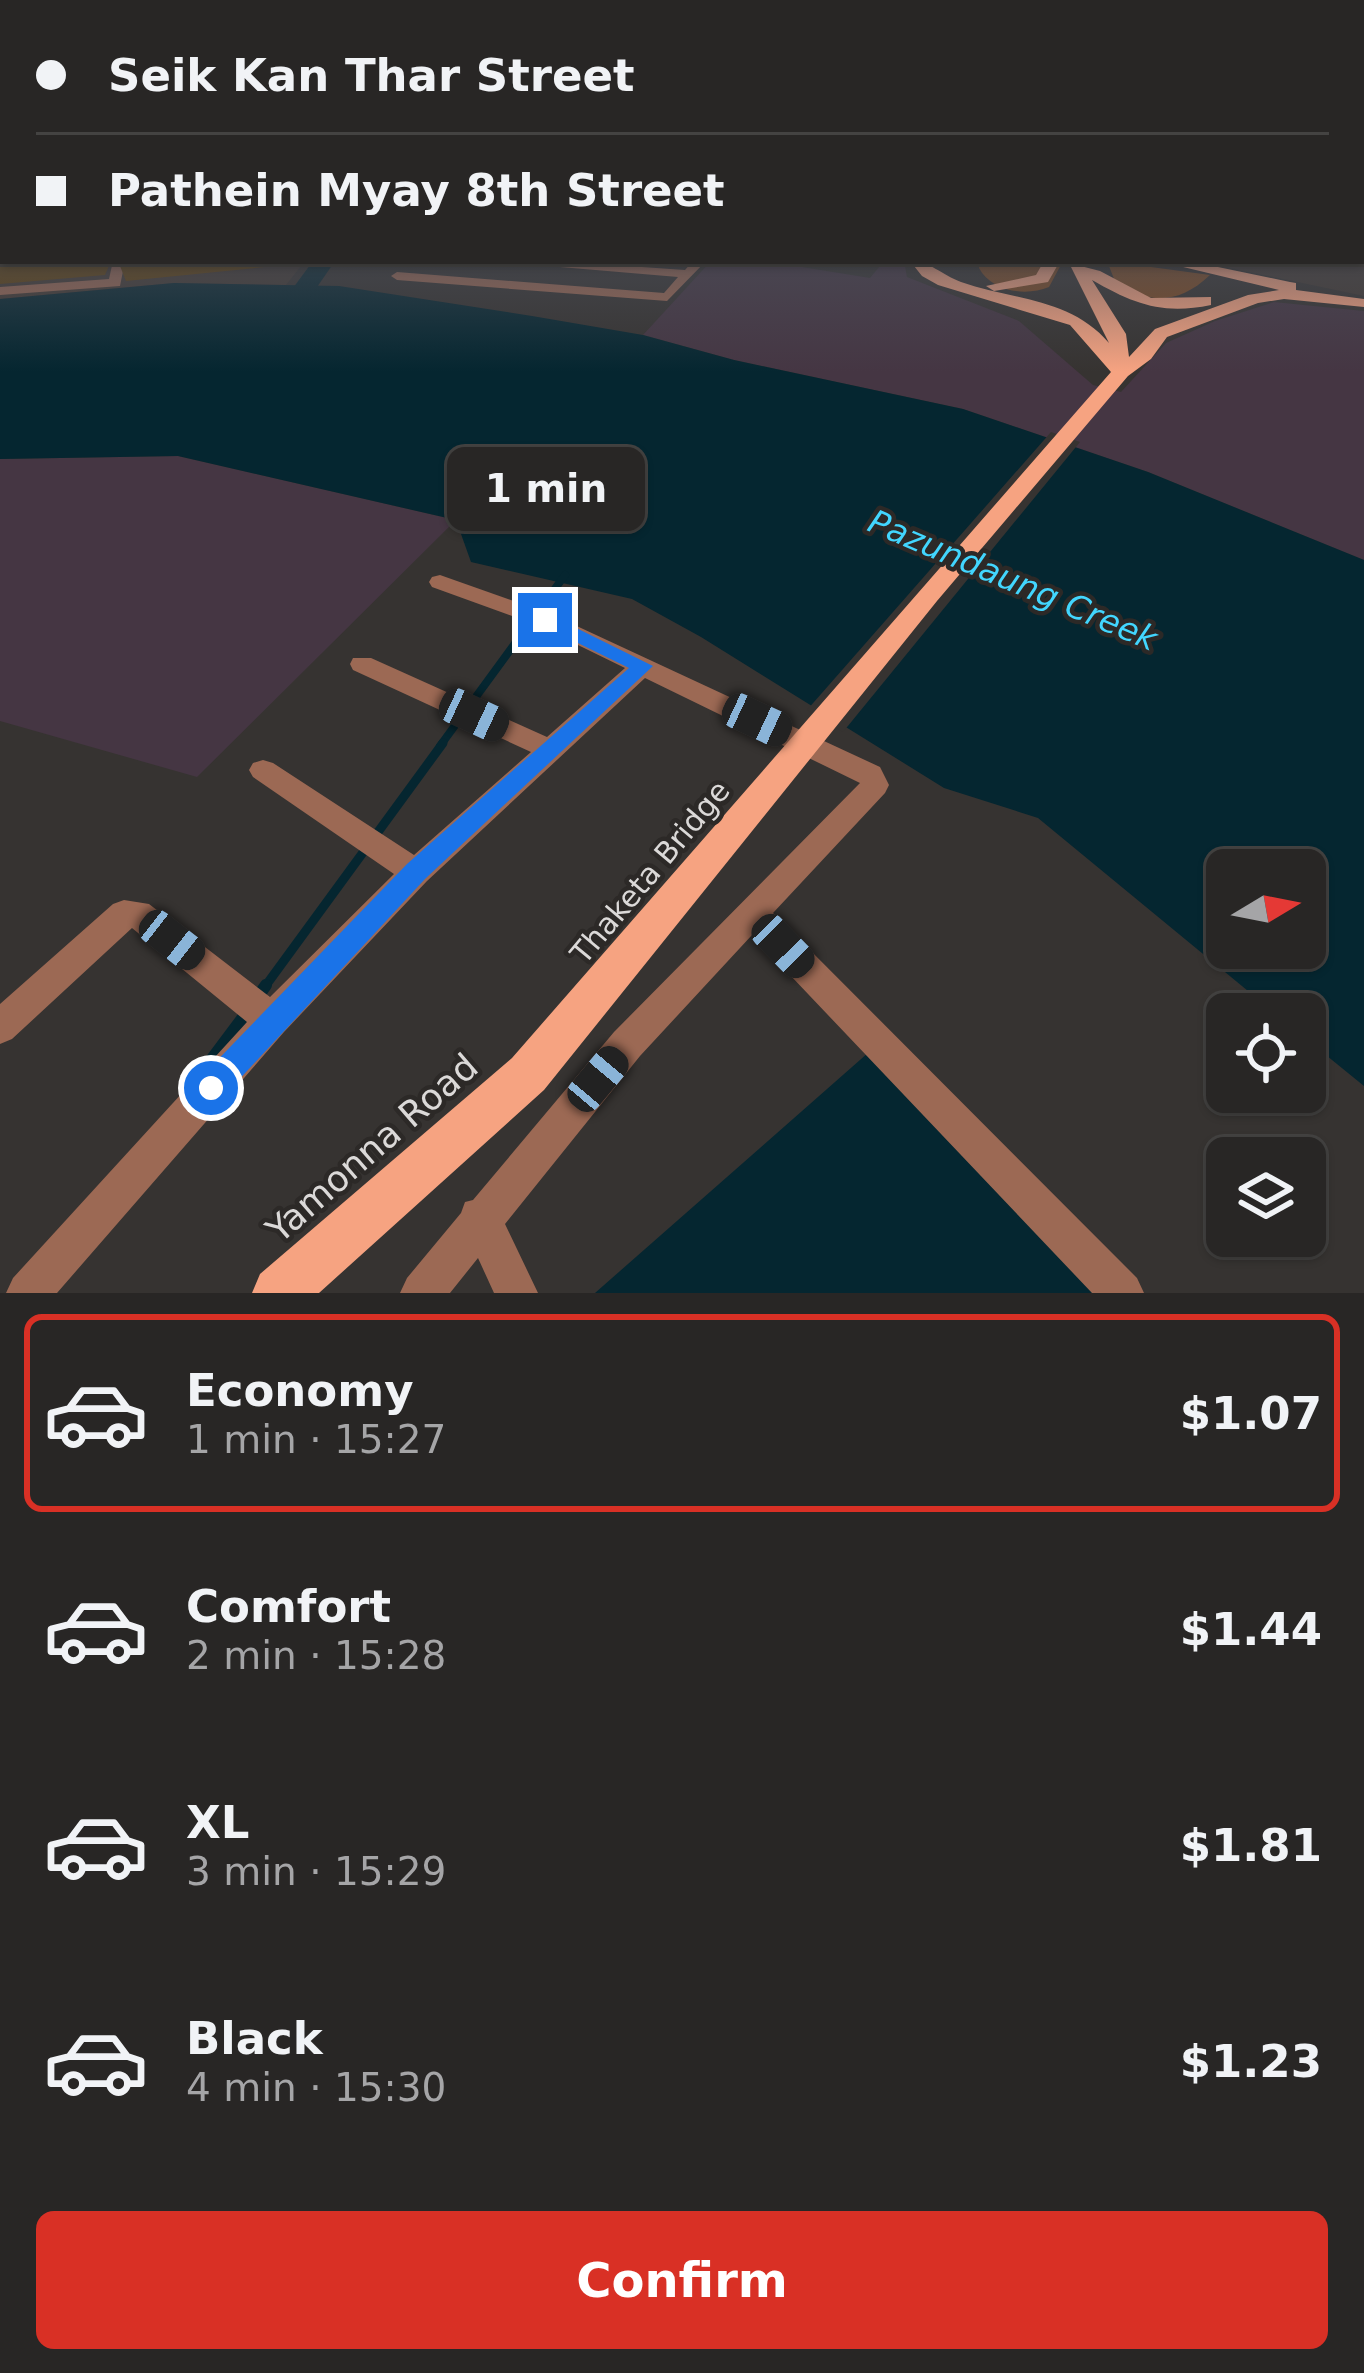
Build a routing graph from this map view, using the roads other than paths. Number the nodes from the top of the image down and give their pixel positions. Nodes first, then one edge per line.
1 (118, 264) edge
2 (413, 264) edge
3 (483, 264) edge
4 (559, 264) edge
5 (582, 264) edge
6 (697, 264) edge
7 (919, 264) edge
8 (939, 264) edge
9 (1074, 264) edge
10 (1182, 264) edge
11 (1050, 267) edge
12 (688, 274) junction
13 (1236, 274) junction
14 (460, 284) junction
15 (535, 288) junction
16 (1257, 290) junction
17 (0, 291) edge
18 (1361, 304) edge
19 (1121, 372) junction
20 (440, 582) dead end
21 (362, 664) dead end
22 (644, 666) junction
23 (549, 749) junction
24 (263, 770) dead end
25 (416, 872) junction
26 (752, 914) junction
27 (272, 1019) junction
28 (0, 1028) edge
29 (528, 1074) joint
30 (480, 1217) junction
31 (28, 1293) edge
32 (279, 1293) edge
33 (422, 1293) edge
34 (516, 1293) edge
35 (1122, 1293) edge

1 - 17 street
2 - 14 street
3 - 14 street
4 - 15 street
5 - 12 street
6 - 12 street
7 - 19 main road
8 - 11 main road
9 - 13 main road
9 - 19 main road
10 - 13 main road
12 - 15 street
13 - 16 main road
14 - 15 street
16 - 18 main road
16 - 19 main road, Thaketa Bridge
19 - 29 main road, Thaketa Bridge
20 - 22 street
21 - 23 street
22 - 23 street
22 - 26 street
23 - 25 street
24 - 25 street
25 - 27 street
26 - 30 street
26 - 35 street
27 - 28 street
27 - 31 street
29 - 32 main road, Yamonna Road
30 - 33 street
30 - 34 street

